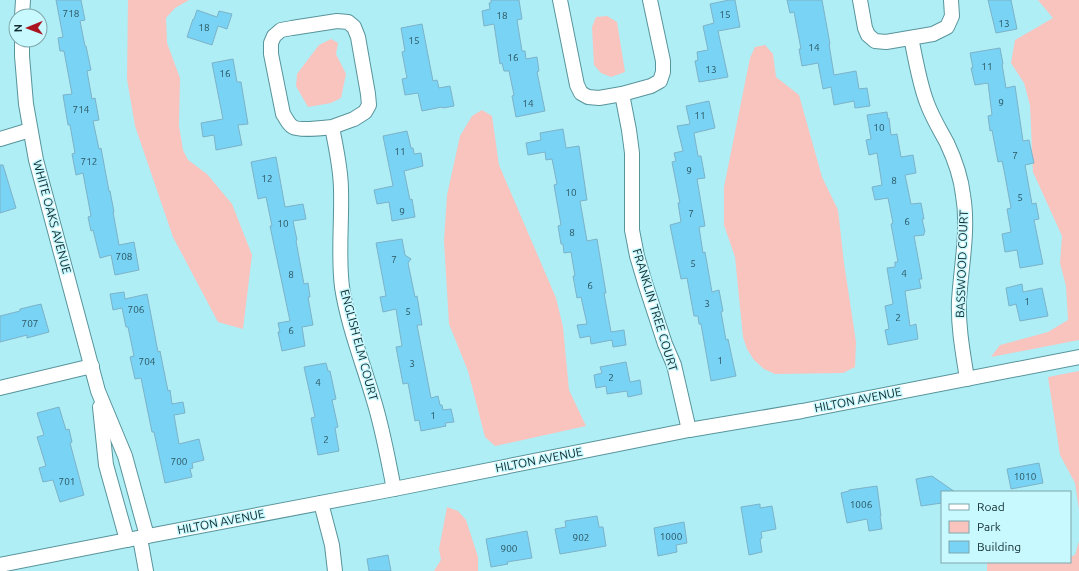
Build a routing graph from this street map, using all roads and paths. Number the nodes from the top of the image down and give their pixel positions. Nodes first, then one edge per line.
1 (560, 0) edge
2 (650, 0) edge
3 (860, 0) edge
4 (951, 0) edge
5 (911, 38) junction
6 (22, 48) edge
7 (622, 94) junction
8 (332, 127) junction
9 (30, 130) junction
10 (0, 139) edge
11 (1079, 357) edge
12 (92, 366) junction
13 (967, 379) junction
14 (0, 388) edge
15 (98, 391) junction
16 (689, 430) junction
17 (394, 489) junction
18 (321, 503) junction
19 (138, 538) junction
20 (0, 565) edge
21 (146, 571) edge
22 (335, 571) edge

1 - 7 street
2 - 7 street
3 - 5 street
4 - 5 street
5 - 13 street, BASSWOOD COURT
6 - 9 street, WHITE OAKS AVENUE
7 - 16 street, FRANKLIN TREE COURT
8 - 8 street
8 - 17 street, ENGLISH ELM COURT
9 - 10 street
9 - 12 street, WHITE OAKS AVENUE
11 - 13 street, HILTON AVENUE
12 - 14 street
12 - 15 street, WHITE OAKS AVENUE
13 - 16 street, HILTON AVENUE
15 - 19 street, WHITE OAKS AVENUE
15 - 19 street, WHITE OAKS AVENUE
16 - 17 street, HILTON AVENUE
17 - 18 street, HILTON AVENUE
18 - 19 street, HILTON AVENUE
18 - 22 street
19 - 20 street, HILTON AVENUE
19 - 21 street

